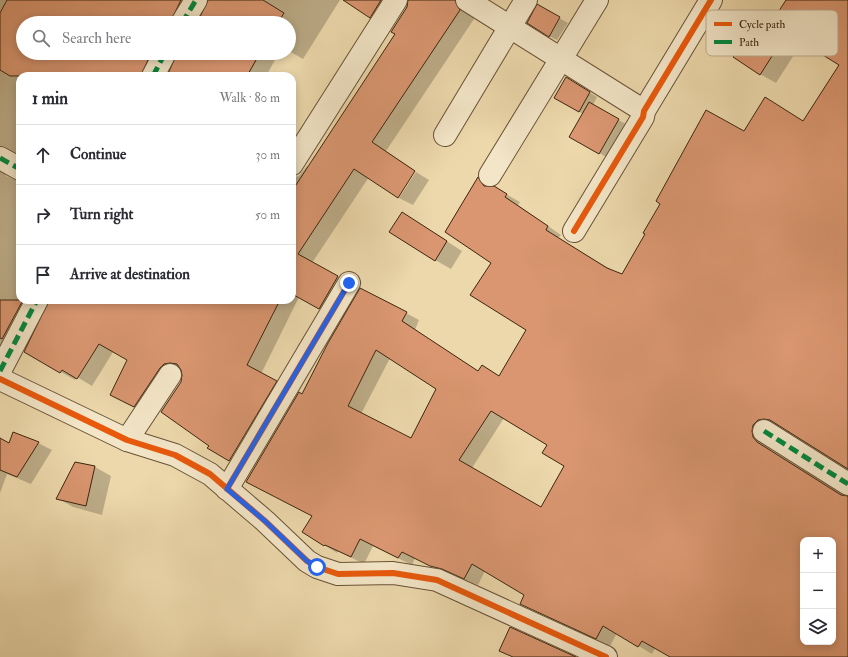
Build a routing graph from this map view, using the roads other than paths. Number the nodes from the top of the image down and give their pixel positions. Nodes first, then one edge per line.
1 (196, 0) edge
2 (396, 0) edge
3 (467, 0) edge
4 (526, 0) edge
5 (597, 0) edge
6 (711, 0) edge
7 (186, 16) edge
8 (510, 27) junction
9 (161, 60) edge
10 (562, 60) junction
11 (155, 72) edge
12 (644, 111) junction
13 (445, 135) dead end
14 (0, 158) edge
15 (296, 158) edge
16 (16, 167) edge
17 (490, 174) dead end
18 (574, 231) dead end
19 (349, 283) dead end
20 (35, 304) edge
21 (0, 371) edge
22 (170, 375) dead end
23 (0, 379) edge
24 (764, 430) dead end
25 (127, 440) junction
26 (848, 484) edge
27 (227, 489) junction
28 (606, 657) edge

1 - 7 street
2 - 15 street
3 - 8 street
4 - 8 street
5 - 10 street
6 - 12 street
8 - 10 street
8 - 13 street
9 - 11 street
10 - 12 street
10 - 17 street
12 - 18 street
14 - 16 street
19 - 27 street
20 - 21 street
22 - 25 street
23 - 25 street
24 - 26 street
25 - 27 street
27 - 28 street

